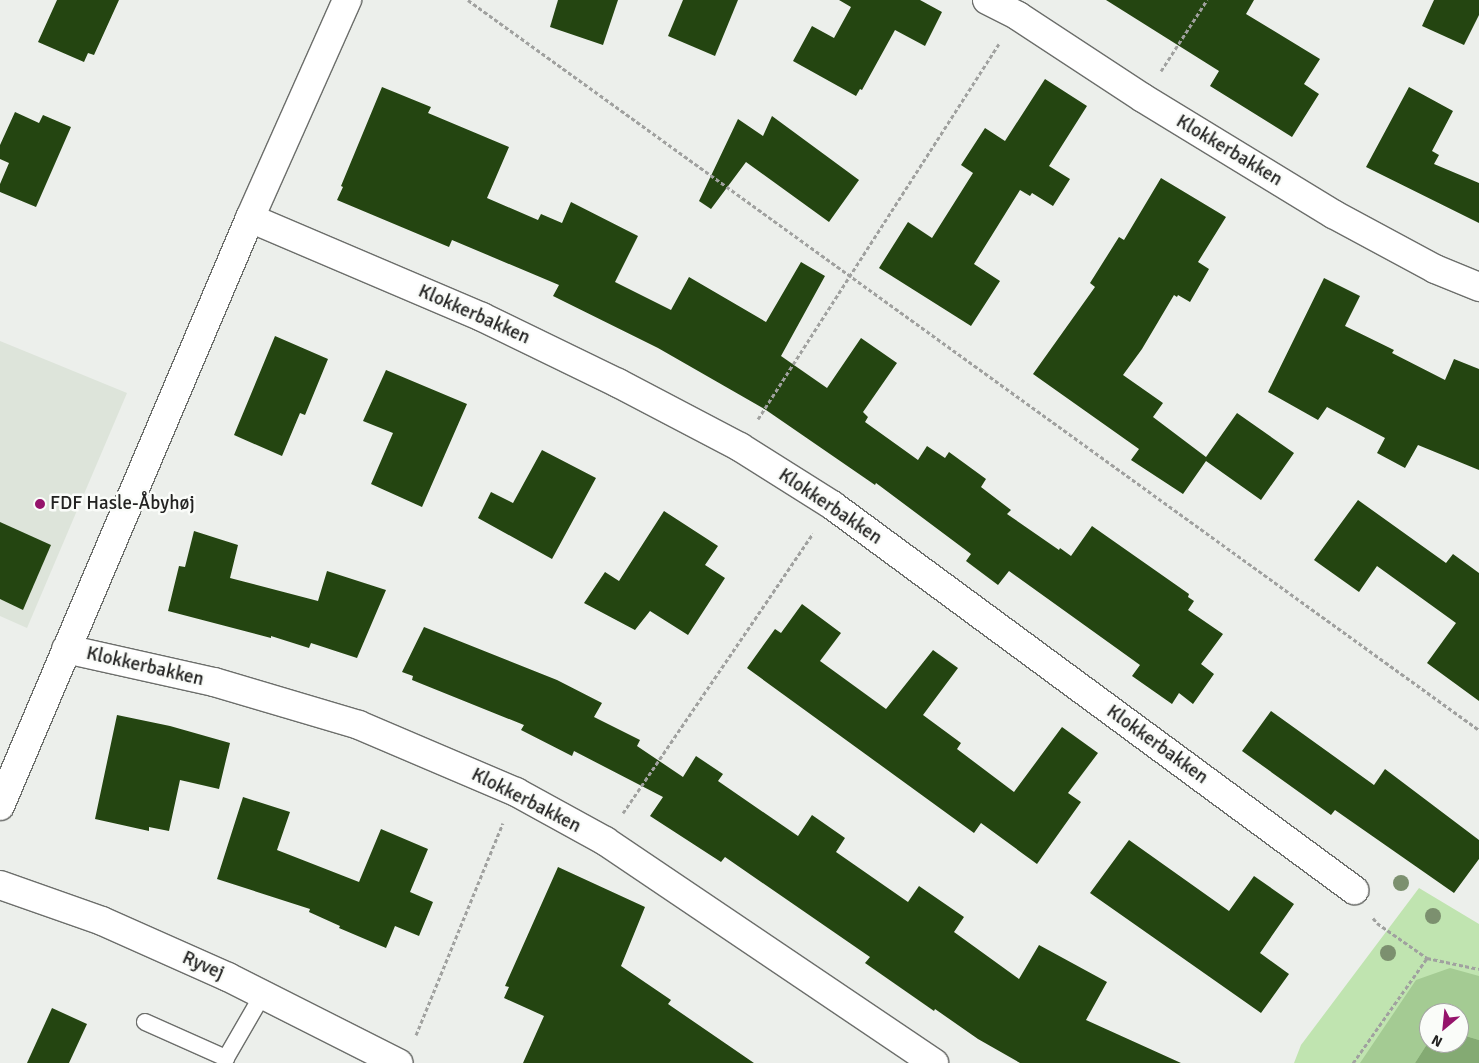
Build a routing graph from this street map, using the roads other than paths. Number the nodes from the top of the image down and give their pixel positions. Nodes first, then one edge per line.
1 (347, 0) edge
2 (987, 0) edge
3 (250, 218) junction
4 (1479, 286) edge
5 (66, 649) junction
6 (0, 806) edge
7 (0, 885) edge
8 (1354, 890) dead end
9 (263, 994) junction
10 (145, 1022) dead end
11 (398, 1063) edge
12 (934, 1063) edge

1 - 3 street, Klokkerbakken
2 - 4 street, Klokkerbakken
3 - 5 street, Klokkerbakken
3 - 8 street, Klokkerbakken
5 - 6 street, Klokkerbakken
5 - 12 street, Klokkerbakken
7 - 9 street, Ryvej
9 - 10 lane
9 - 11 street, Ryvej

